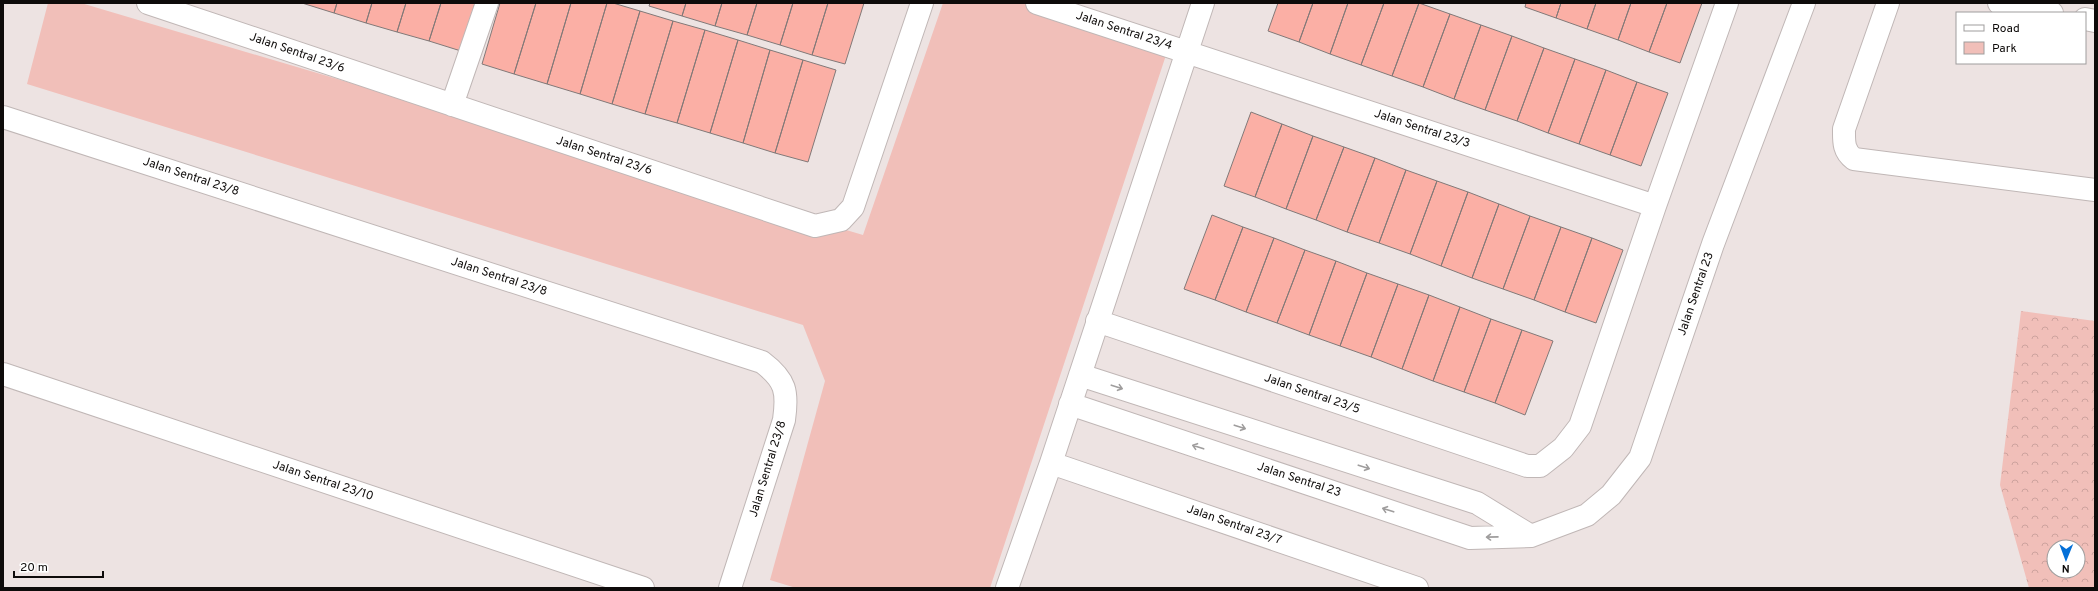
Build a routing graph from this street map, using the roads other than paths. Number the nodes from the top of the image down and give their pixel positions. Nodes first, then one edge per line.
1 (148, 3) edge
2 (487, 3) edge
3 (922, 3) edge
4 (1037, 3) edge
5 (1203, 3) edge
6 (1727, 3) edge
7 (1804, 3) edge
8 (1888, 3) edge
9 (1999, 3) edge
10 (2047, 12) edge
11 (1188, 51) junction
12 (452, 105) junction
13 (3, 117) edge
14 (2095, 190) edge
15 (1655, 206) junction
16 (1097, 321) junction
17 (3, 374) edge
18 (1080, 375) junction
19 (1070, 404) junction
20 (1051, 462) junction
21 (1531, 536) junction
22 (643, 588) edge
23 (730, 588) edge
24 (1007, 588) edge
25 (1417, 588) edge

1 - 12 street, Jalan Sentral 23/6
2 - 12 street
3 - 12 street, Jalan Sentral 23/6
4 - 11 street, Jalan Sentral 23/4
5 - 11 street
6 - 15 street
7 - 21 street, Jalan Sentral 23
8 - 14 street
9 - 10 street
11 - 15 street, Jalan Sentral 23/3
11 - 16 street
13 - 23 street, Jalan Sentral 23/8
15 - 16 street, Jalan Sentral 23/5
16 - 18 street
17 - 22 street, Jalan Sentral 23/10
18 - 19 street
18 -> 21 street
19 - 20 street
21 -> 19 street, Jalan Sentral 23
20 - 24 street
20 - 25 street, Jalan Sentral 23/7

